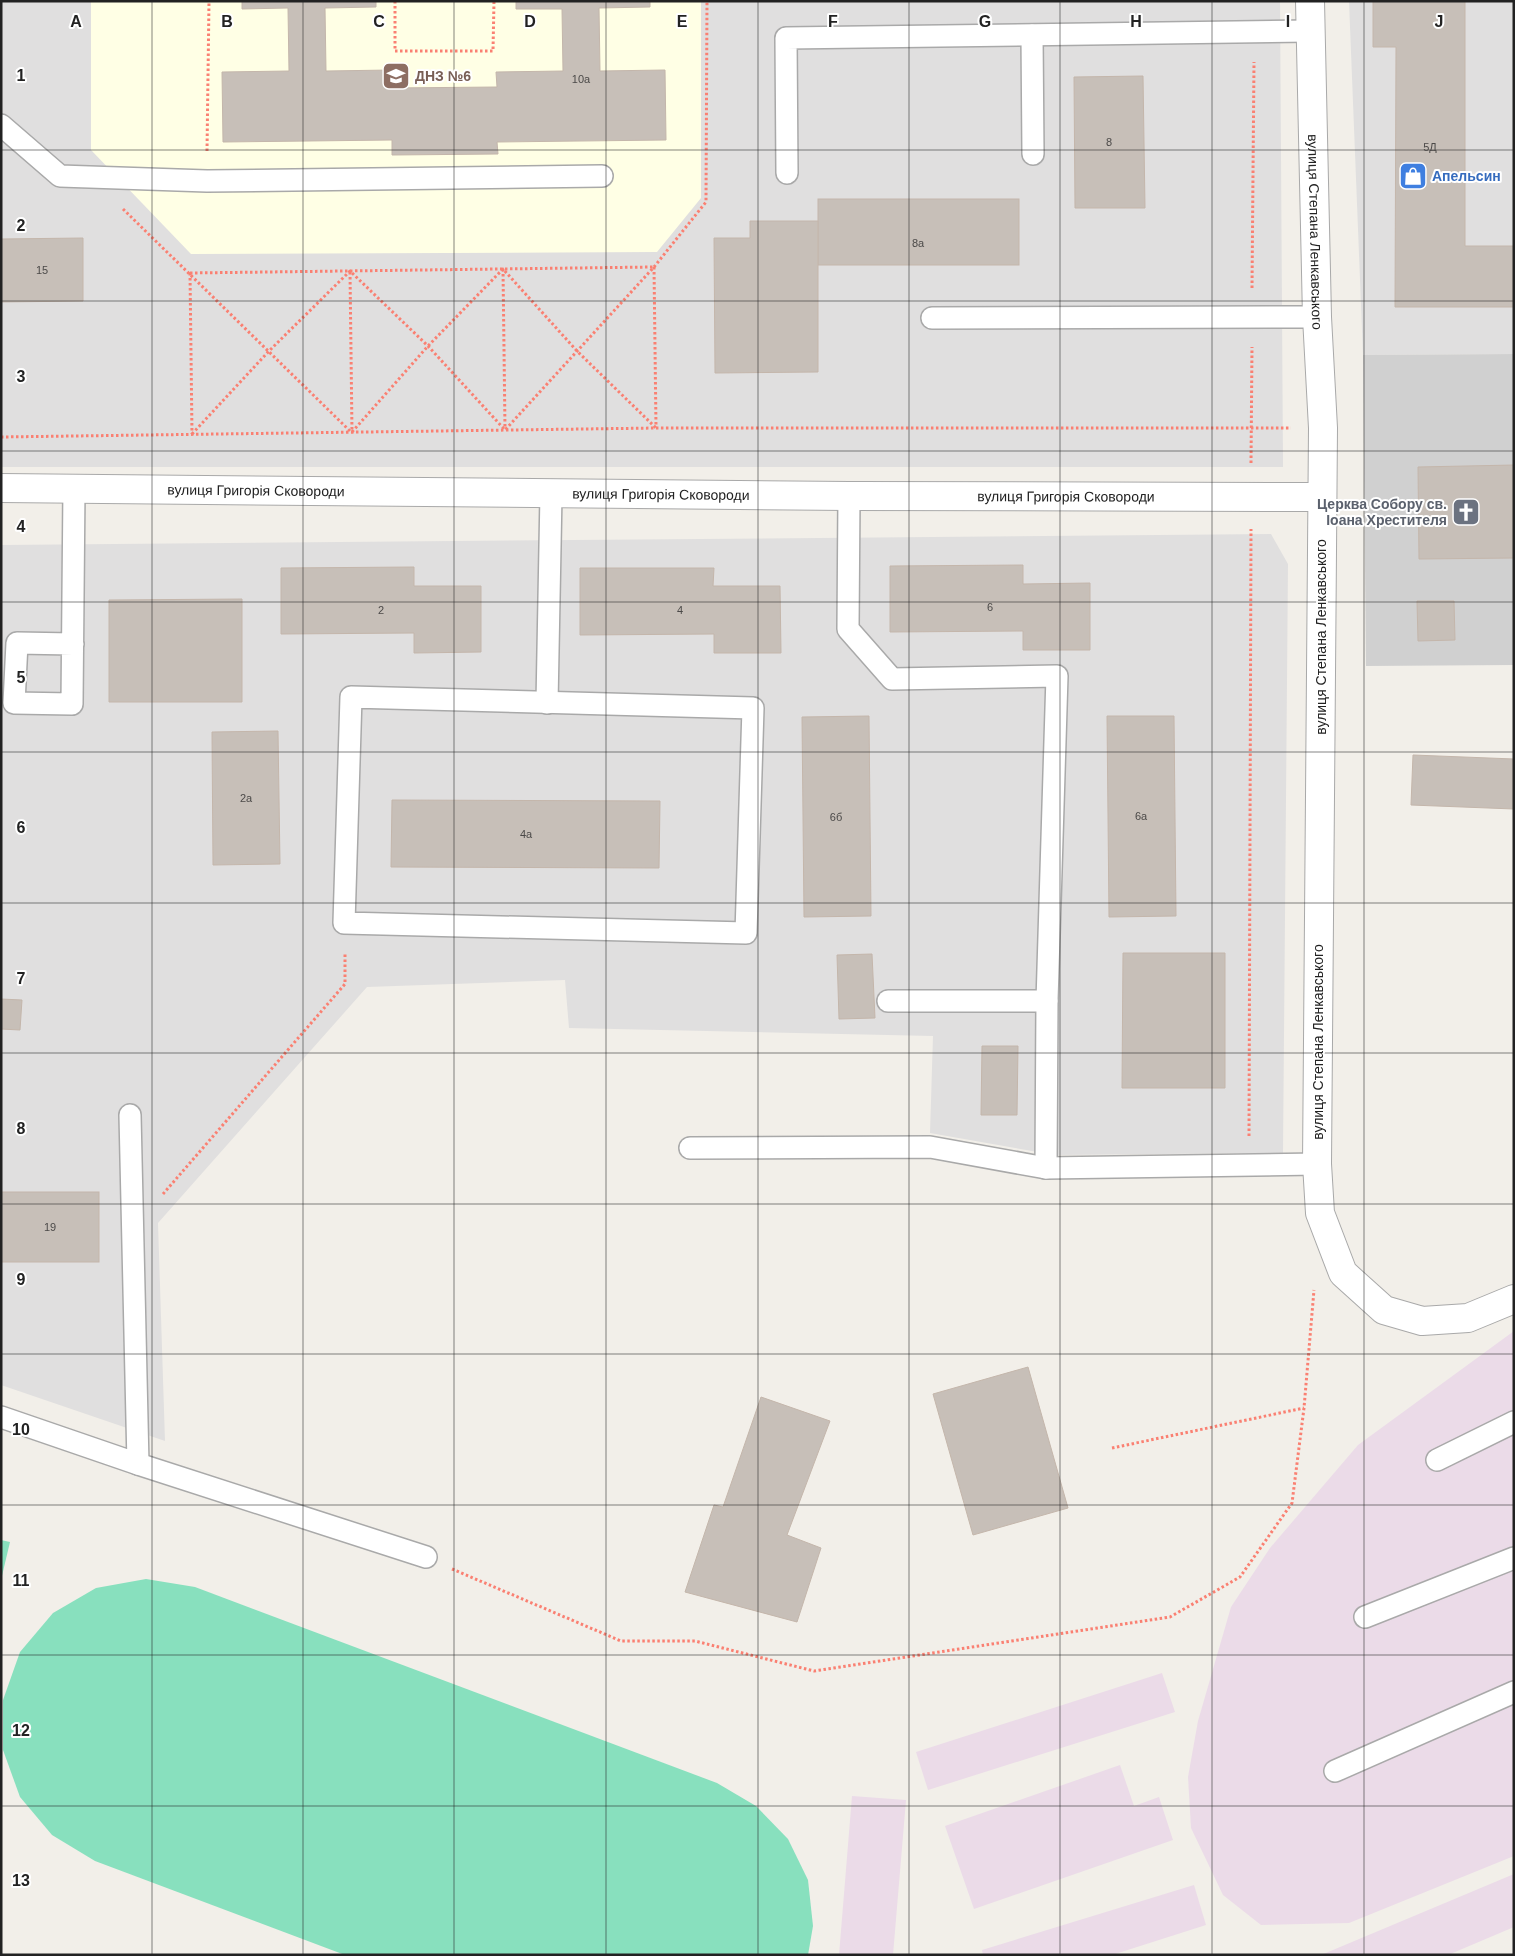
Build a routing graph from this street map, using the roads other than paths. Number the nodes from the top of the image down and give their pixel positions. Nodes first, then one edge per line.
1 (1310, 1) edge
2 (1309, 31) junction
3 (1032, 35) junction
4 (1, 125) edge
5 (1033, 154) dead end
6 (787, 173) dead end
7 (602, 176) dead end
8 (1317, 317) junction
9 (932, 318) dead end
10 (1, 488) edge
11 (74, 488) junction
12 (551, 494) junction
13 (849, 496) junction
14 (1322, 497) junction
15 (74, 644) dead end
16 (547, 703) junction
17 (888, 1001) dead end
18 (1047, 1001) junction
19 (130, 1115) dead end
20 (690, 1148) dead end
21 (1317, 1164) junction
22 (1046, 1168) junction
23 (1514, 1298) edge
24 (1, 1417) edge
25 (1514, 1422) edge
26 (1437, 1460) dead end
27 (138, 1464) junction
28 (420, 1555) road end
29 (1514, 1558) edge
30 (1365, 1617) dead end
31 (1514, 1692) edge
32 (1335, 1771) dead end

1 - 2 street, вулиця Степана Ленкавського
2 - 3 lane
2 - 8 street, вулиця Степана Ленкавського
3 - 5 lane
3 - 6 lane
4 - 7 lane
8 - 9 lane
8 - 14 street, вулиця Степана Ленкавського
10 - 11 street, вулиця Григорія Сковороди
11 - 12 street, вулиця Григорія Сковороди
11 - 15 lane
12 - 13 street, вулиця Григорія Сковороди
12 - 16 lane
13 - 14 street, вулиця Григорія Сковороди
13 - 18 lane
14 - 21 street, вулиця Степана Ленкавського
16 - 16 lane
17 - 18 lane
18 - 22 lane
19 - 27 lane
20 - 22 lane
21 - 22 lane
21 - 23 street, вулиця Степана Ленкавського
24 - 27 lane
25 - 26 lane
27 - 28 lane
29 - 30 lane
31 - 32 lane

